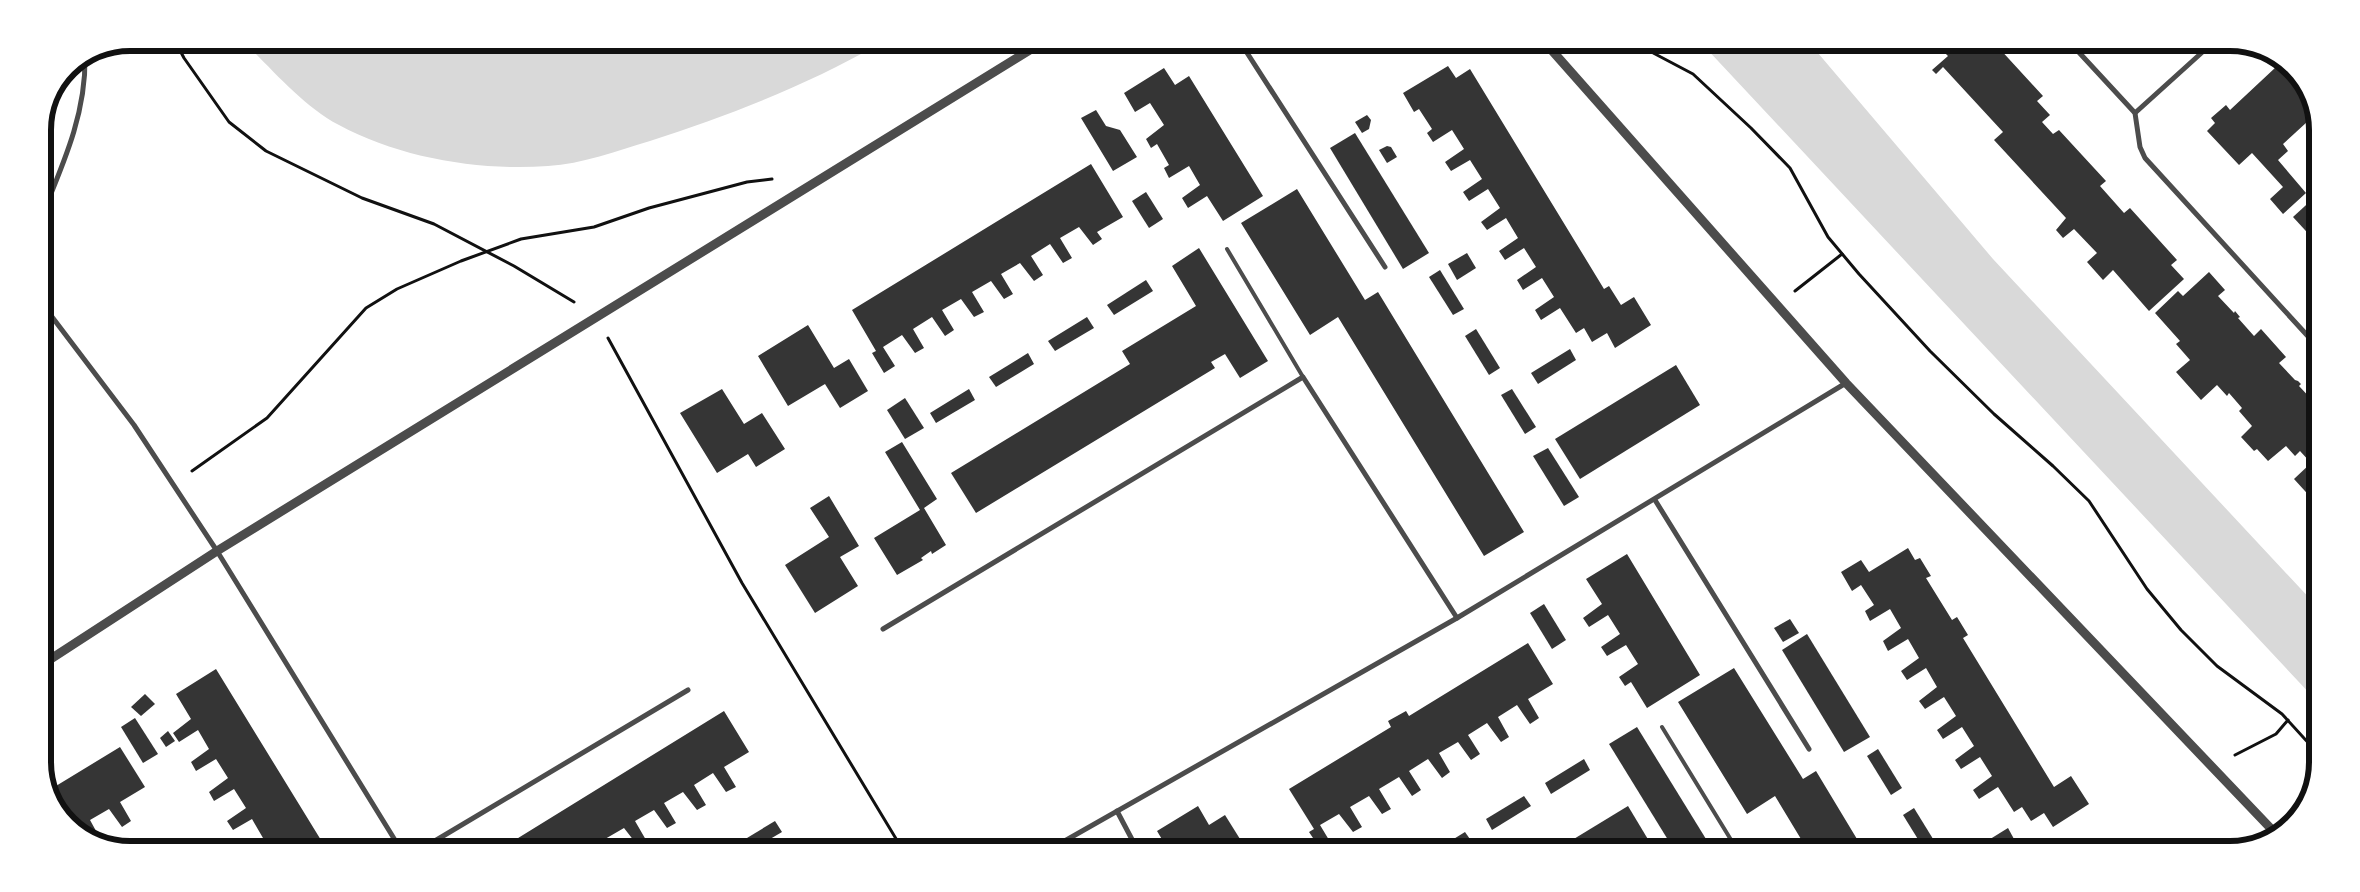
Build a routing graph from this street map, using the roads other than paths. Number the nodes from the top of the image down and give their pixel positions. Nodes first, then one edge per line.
1 (1027, 51) edge
2 (1246, 51) edge
3 (1552, 51) edge
4 (2078, 51) edge
5 (2204, 51) edge
6 (85, 66) edge
7 (2135, 113) junction
8 (51, 192) edge
9 (1227, 250) dead end
10 (1385, 267) dead end
11 (51, 316) edge
12 (2309, 337) edge
13 (1303, 377) junction
14 (1846, 383) junction
15 (1655, 500) junction
16 (217, 551) junction
17 (1457, 618) junction
18 (883, 629) dead end
19 (51, 659) edge
20 (688, 690) dead end
21 (1662, 726) dead end
22 (1809, 749) dead end
23 (1117, 811) junction
24 (2271, 829) edge
25 (396, 841) edge
26 (436, 841) edge
27 (1064, 841) edge
28 (1133, 841) edge
29 (1732, 841) edge

1 - 16 street
2 - 10 street
3 - 14 street
4 - 7 street
5 - 7 street
6 - 8 street
7 - 12 street
9 - 13 lane
11 - 16 street
13 - 17 street
13 - 18 street
14 - 15 street
14 - 24 street
15 - 17 street
15 - 22 street
16 - 19 street
16 - 25 street
17 - 23 street
20 - 26 street
21 - 29 lane
23 - 27 street
23 - 28 street

